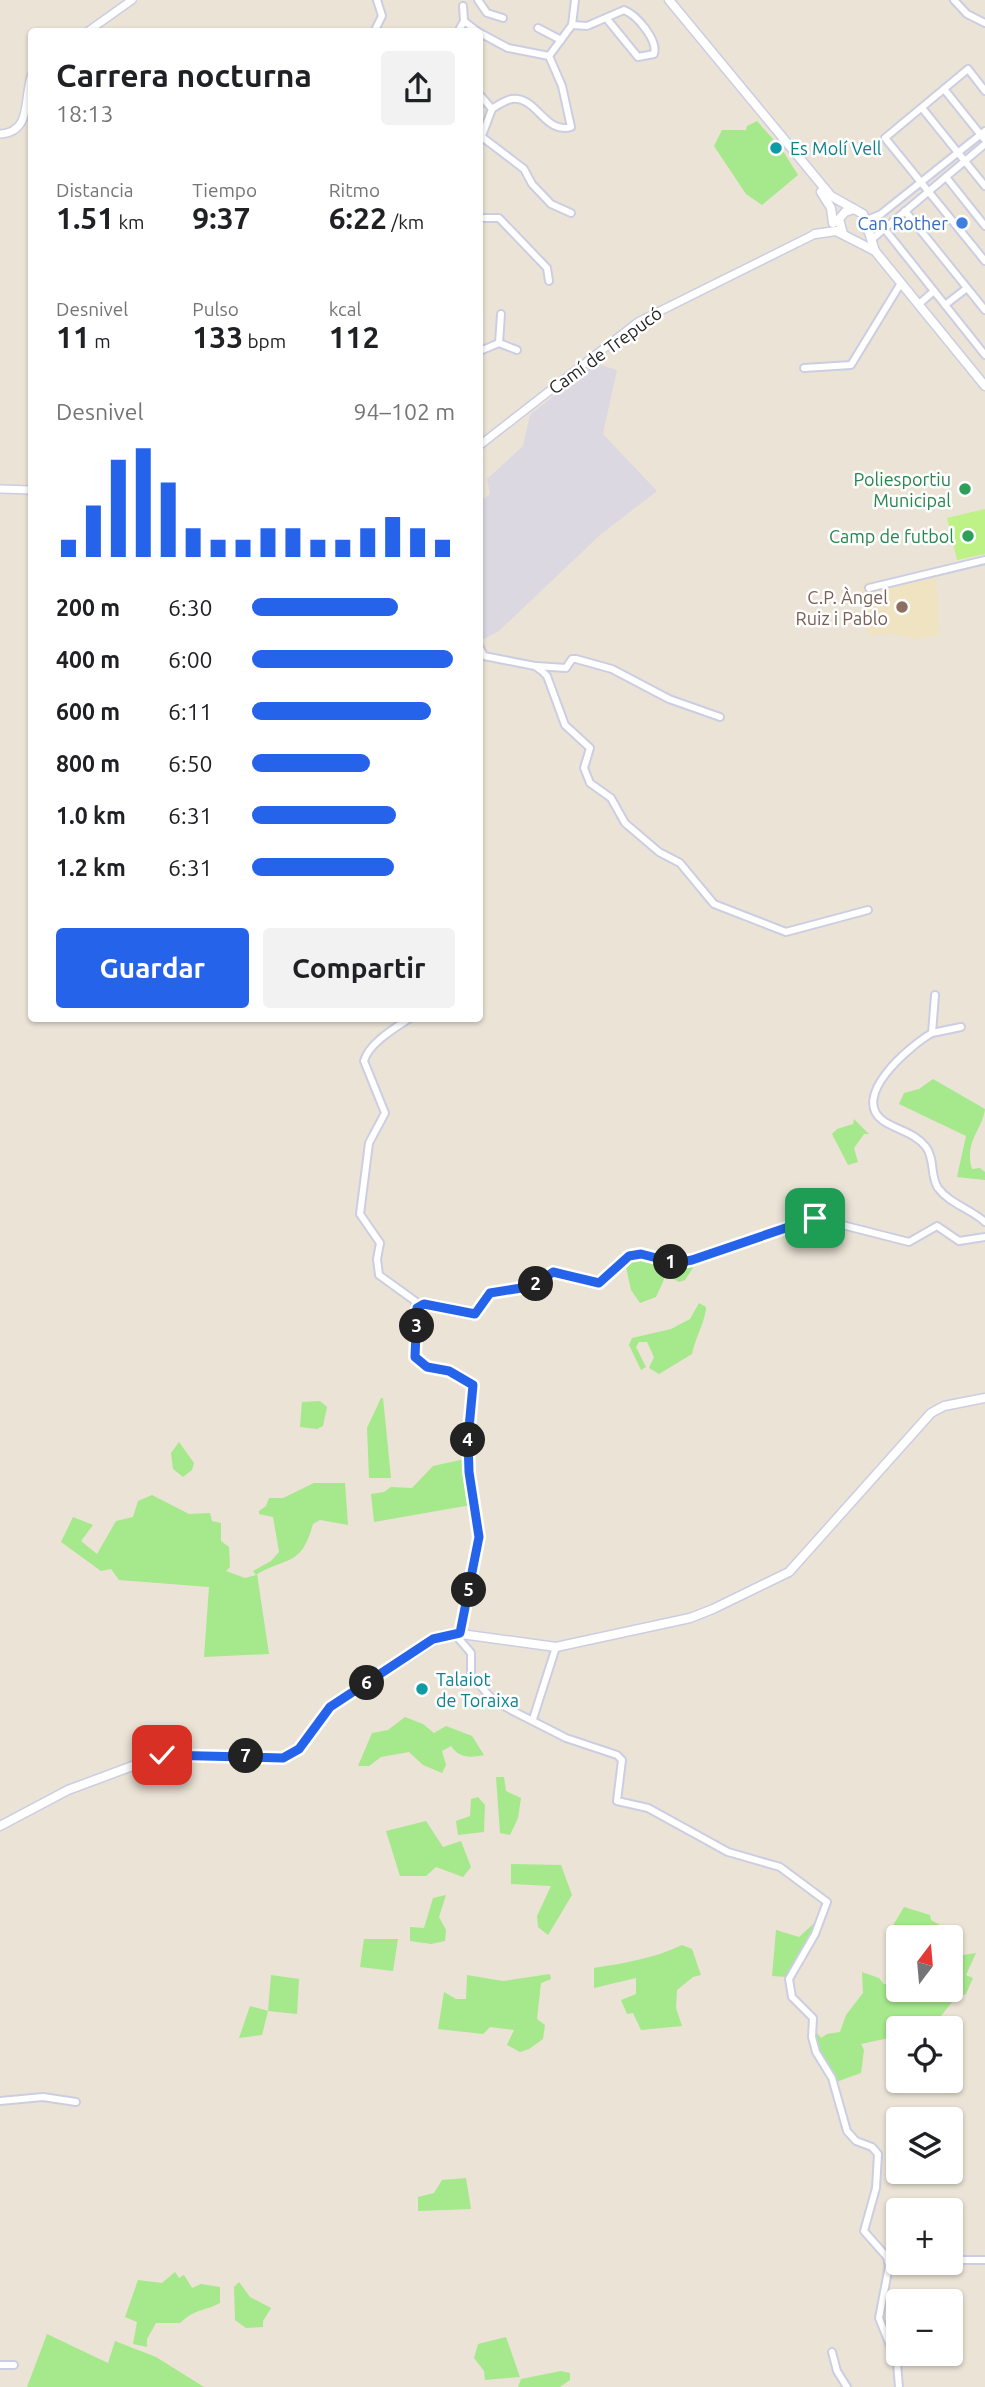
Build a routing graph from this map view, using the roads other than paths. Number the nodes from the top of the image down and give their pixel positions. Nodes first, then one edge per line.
1 (132, 0) edge
2 (377, 0) edge
3 (456, 0) edge
4 (471, 0) edge
5 (478, 0) edge
6 (575, 0) edge
7 (669, 0) edge
8 (954, 0) edge
9 (463, 6) junction
10 (503, 18) dead end
11 (607, 19) junction
12 (464, 21) junction
13 (985, 23) edge
14 (572, 25) junction
15 (93, 28) edge
16 (376, 28) edge
17 (460, 28) edge
18 (474, 28) edge
19 (538, 28) dead end
20 (483, 34) edge
21 (561, 40) junction
22 (549, 57) junction
23 (944, 89) junction
24 (985, 91) edge
25 (28, 98) edge
26 (483, 98) edge
27 (492, 108) junction
28 (922, 108) junction
29 (483, 133) edge
30 (0, 134) edge
31 (984, 137) edge
32 (483, 140) edge
33 (958, 152) junction
34 (796, 155) junction
35 (965, 160) junction
36 (946, 177) junction
37 (921, 182) junction
38 (985, 186) edge
39 (823, 188) junction
40 (928, 191) junction
41 (858, 210) junction
42 (905, 211) junction
43 (571, 213) dead end
44 (483, 218) edge
45 (837, 220) junction
46 (985, 226) edge
47 (866, 227) junction
48 (883, 228) junction
49 (815, 234) junction
50 (847, 236) junction
51 (870, 241) junction
52 (875, 251) junction
53 (985, 261) edge
54 (549, 281) dead end
55 (901, 283) junction
56 (967, 288) junction
57 (934, 291) junction
58 (919, 304) junction
59 (945, 305) junction
60 (985, 310) edge
61 (501, 314) dead end
62 (499, 343) junction
63 (483, 350) edge
64 (517, 350) dead end
65 (985, 355) edge
66 (804, 368) dead end
67 (985, 386) edge
68 (483, 442) edge
69 (0, 489) edge
70 (28, 490) edge
71 (985, 560) edge
72 (869, 588) dead end
73 (483, 654) edge
74 (535, 666) junction
75 (720, 717) dead end
76 (868, 910) dead end
77 (935, 995) dead end
78 (404, 1022) edge
79 (961, 1027) dead end
80 (932, 1033) junction
81 (985, 1223) edge
82 (985, 1237) edge
83 (417, 1308) junction
84 (985, 1398) edge
85 (457, 1633) junction
86 (556, 1647) junction
87 (533, 1719) junction
88 (0, 1826) edge
89 (0, 2101) edge
90 (76, 2102) dead end
91 (886, 2256) edge
92 (963, 2260) edge
93 (985, 2260) edge
94 (888, 2275) edge
95 (832, 2352) dead end
96 (0, 2365) edge
97 (14, 2365) dead end
98 (847, 2387) edge
99 (899, 2387) edge

1 - 15 street
2 - 16 street
3 - 9 street
4 - 9 street
5 - 10 street
6 - 14 street
7 - 34 main road
8 - 13 street
9 - 12 street
11 - 11 street
11 - 14 street
12 - 17 street
12 - 18 street
14 - 21 street
19 - 21 street
20 - 22 street
21 - 22 street
22 - 27 street
23 - 24 street
23 - 28 street
23 - 31 street
25 - 30 street
26 - 27 street
27 - 29 street
28 - 33 street
28 - 37 street
31 - 33 street
31 - 35 street
32 - 43 street
33 - 35 street
33 - 37 street
34 - 39 main road
34 - 45 main road
35 - 36 street
35 - 38 street
36 - 40 street
36 - 46 street
37 - 40 street
37 - 47 street
39 - 41 main road
39 - 45 main road
40 - 42 street
40 - 53 street
41 - 45 main road
41 - 47 main road
42 - 48 street
42 - 56 street
44 - 54 street
45 - 49 main road
45 - 50 main road
47 - 48 street
47 - 50 main road
47 - 51 main road
48 - 51 street
48 - 57 street
49 - 50 main road
49 - 68 street, Camí de Trepucó
50 - 52 main road
51 - 52 main road
52 - 55 main road
55 - 58 main road
55 - 66 street
56 - 59 street
56 - 60 street
57 - 58 street
57 - 59 street
58 - 67 main road
59 - 65 street
61 - 62 street
62 - 63 street
62 - 64 street
69 - 70 street
71 - 72 street
73 - 74 street
74 - 75 street
74 - 76 street
77 - 80 street
78 - 83 street
79 - 80 street
80 - 81 street
82 - 83 street
83 - 85 street
84 - 86 main road
85 - 86 main road
85 - 87 street
85 - 88 main road
86 - 87 street
87 - 91 street
89 - 90 street
92 - 93 street
94 - 99 street
95 - 98 street
96 - 97 street

